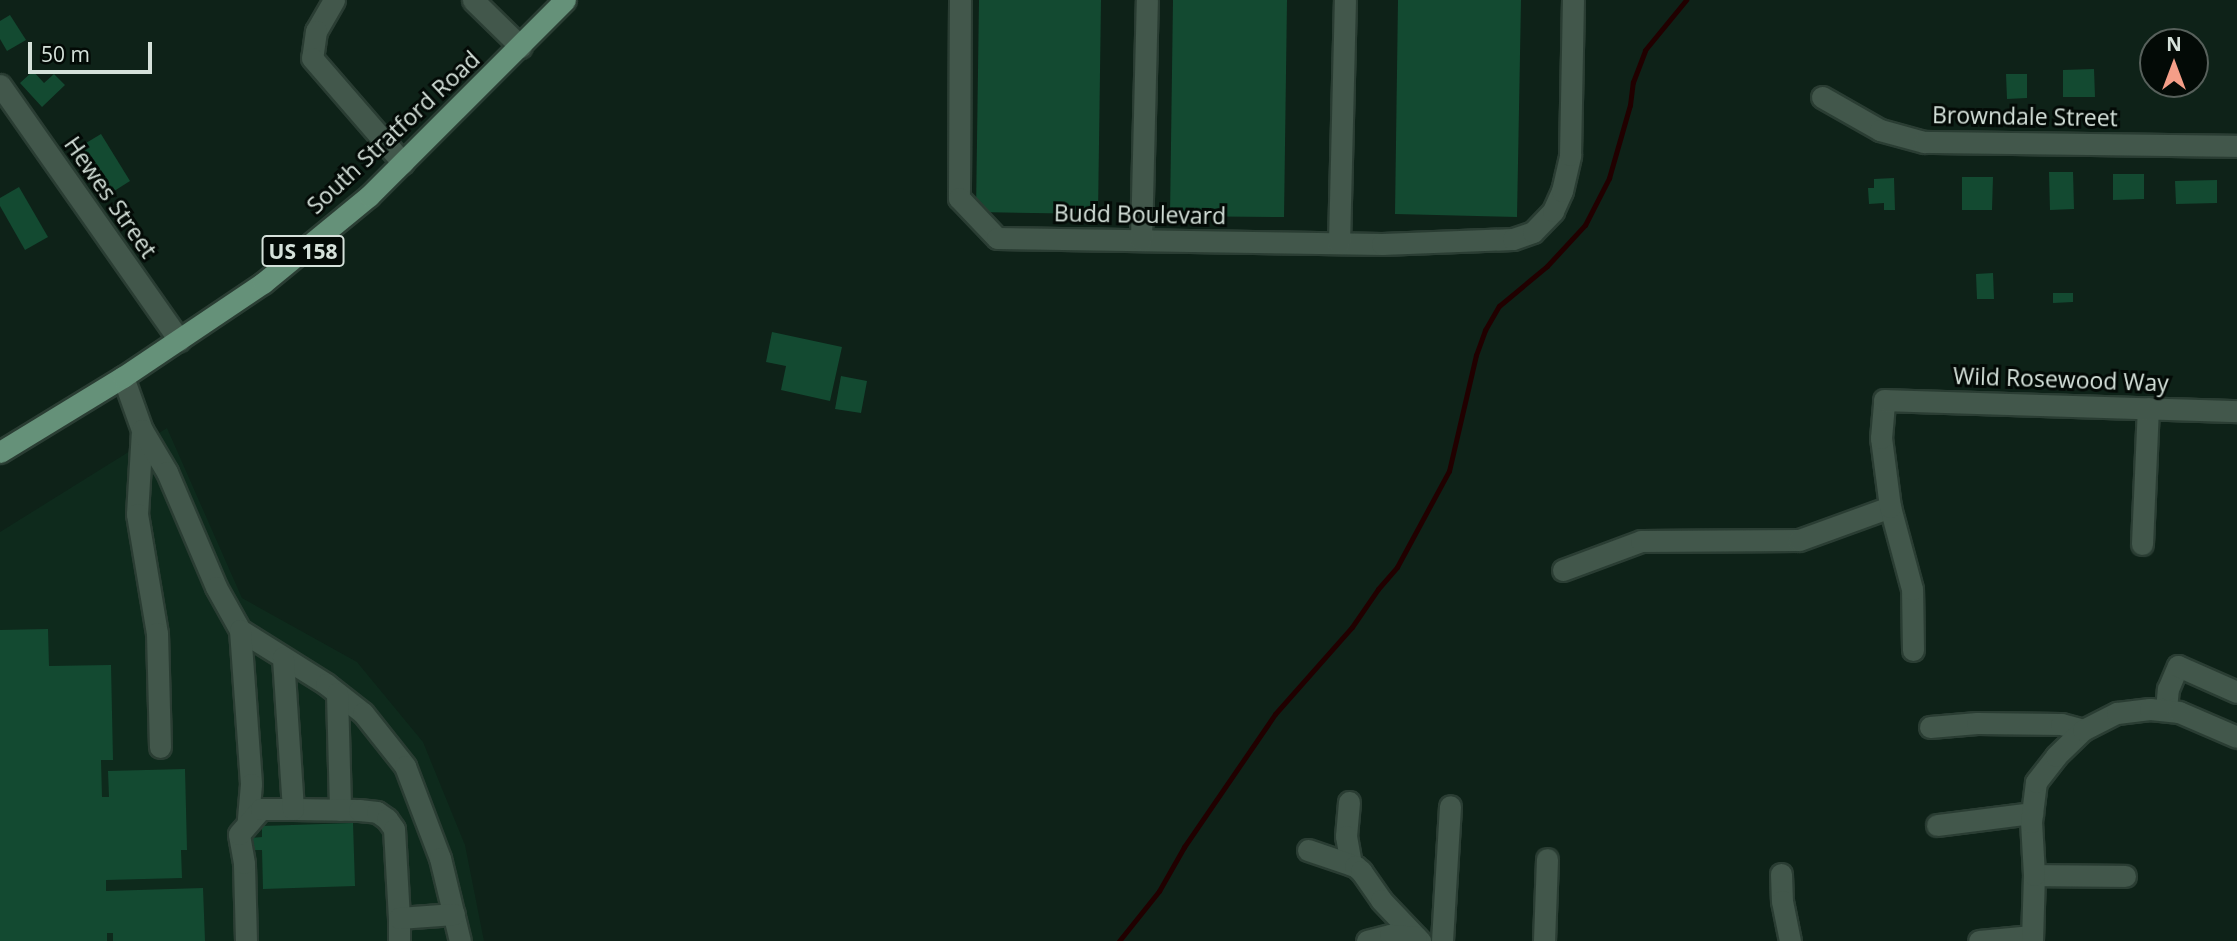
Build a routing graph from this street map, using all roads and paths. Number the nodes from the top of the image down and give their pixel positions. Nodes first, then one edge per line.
1 (334, 0) edge
2 (473, 0) edge
3 (565, 0) edge
4 (960, 0) edge
5 (1147, 0) edge
6 (1345, 0) edge
7 (1573, 0) edge
8 (521, 47) junction
9 (0, 85) edge
10 (1822, 97) dead end
11 (2237, 146) edge
12 (403, 163) junction
13 (1141, 240) junction
14 (1339, 243) junction
15 (179, 340) junction
16 (123, 377) junction
17 (2148, 408) junction
18 (2237, 411) edge
19 (142, 430) junction
20 (0, 452) edge
21 (1890, 507) junction
22 (2142, 544) dead end
23 (1563, 570) dead end
24 (240, 631) junction
25 (1913, 650) dead end
26 (283, 657) junction
27 (2237, 691) edge
28 (337, 693) junction
29 (2166, 710) junction
30 (1930, 727) dead end
31 (2083, 730) junction
32 (2237, 737) edge
33 (160, 747) dead end
34 (1349, 802) dead end
35 (1450, 806) dead end
36 (293, 809) junction
37 (340, 810) junction
38 (2032, 813) junction
39 (248, 822) junction
40 (1937, 825) dead end
41 (1308, 850) dead end
42 (1547, 859) dead end
43 (1351, 865) junction
44 (1781, 874) dead end
45 (2034, 875) junction
46 (2125, 876) dead end
47 (454, 914) junction
48 (399, 918) junction
49 (2032, 938) edge
50 (1415, 940) edge
51 (246, 941) edge
52 (399, 941) edge
53 (460, 941) edge
54 (1367, 941) edge
55 (1442, 941) edge
56 (1544, 941) edge
57 (1790, 941) edge
58 (1979, 941) edge

1 - 12 street
2 - 8 street
3 - 8 main road, South Stratford Road / US 158
4 - 13 street, Budd Boulevard
5 - 13 street
6 - 14 street
7 - 14 street, Budd Boulevard
8 - 12 main road, South Stratford Road / US 158
9 - 15 street, Hewes Street
10 - 11 street, Browndale Street
12 - 15 main road, South Stratford Road / US 158
13 - 14 street, Budd Boulevard
15 - 16 main road, South Stratford Road / US 158
16 - 19 street
16 - 20 main road, South Stratford Road / US 158
17 - 18 street, Wild Rosewood Way
17 - 21 street, Wild Rosewood Way
17 - 22 street
19 - 24 street
19 - 33 street
21 - 23 street
21 - 25 street
24 - 26 street
24 - 39 street
26 - 28 street
26 - 36 street
27 - 29 street
28 - 37 street
28 - 47 street
29 - 31 street
29 - 32 street
30 - 31 street
31 - 38 street
34 - 43 street
35 - 55 street
36 - 37 street
36 - 39 street
37 - 48 street
38 - 40 street
38 - 45 street
39 - 51 street
41 - 43 street
42 - 56 street
43 - 50 street
44 - 57 street
45 - 46 street
45 - 49 street
47 - 48 street
47 - 53 street
48 - 52 street
49 - 58 street
50 - 54 street

